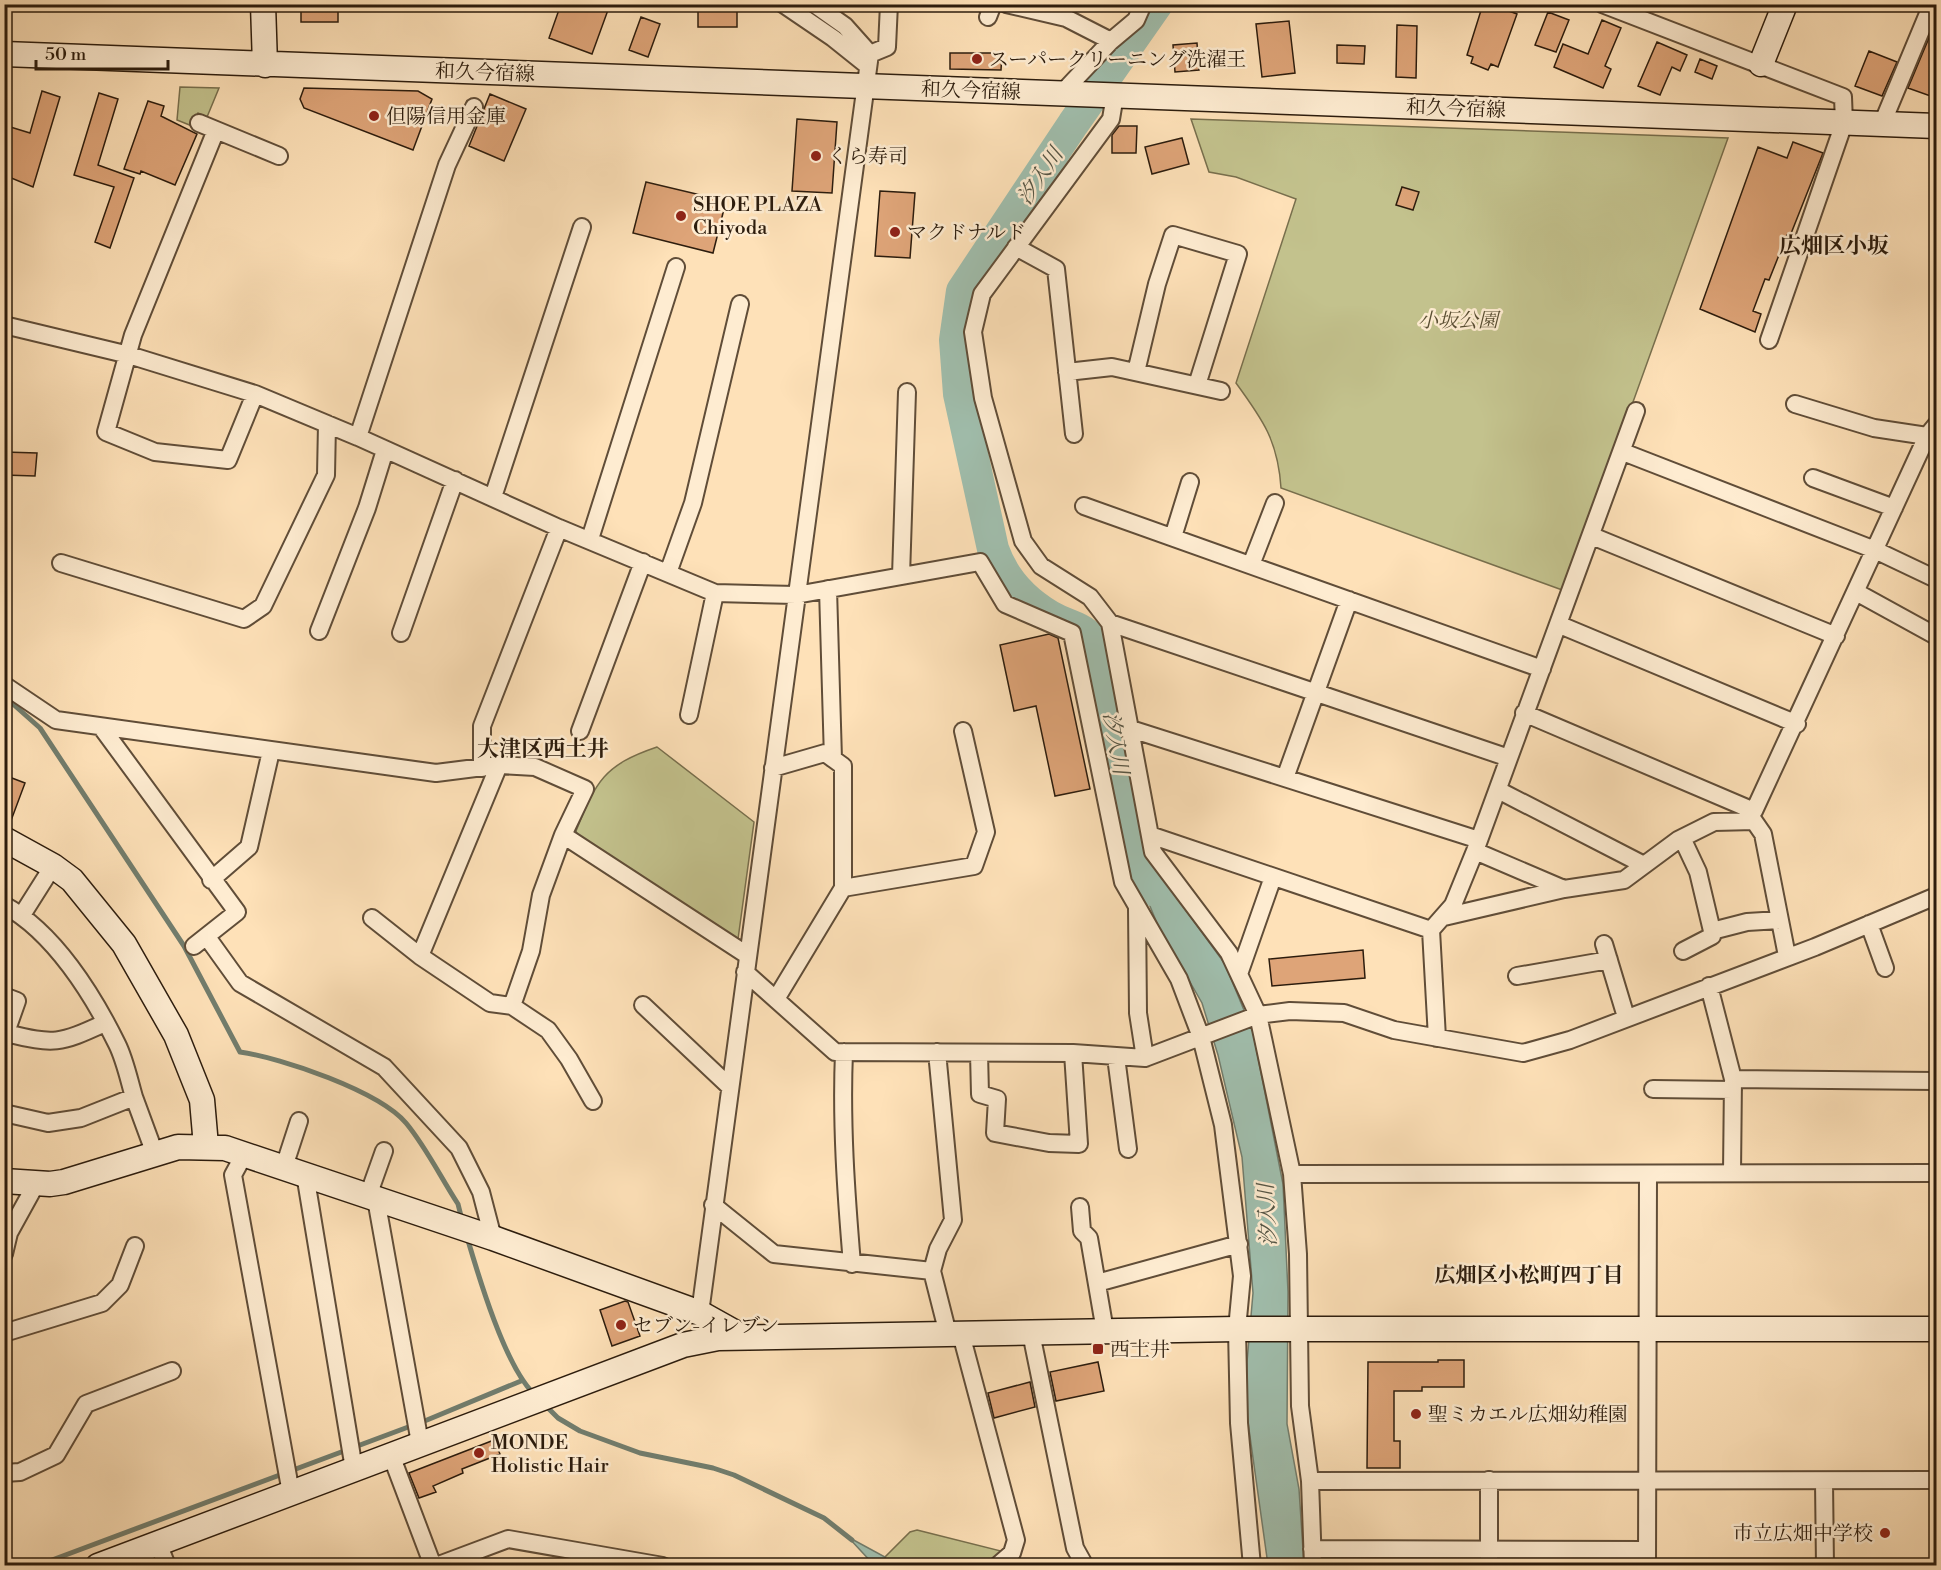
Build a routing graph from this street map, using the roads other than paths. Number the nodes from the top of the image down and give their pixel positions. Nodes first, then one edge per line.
1 (263, 4) edge
2 (783, 4) edge
3 (814, 4) edge
4 (889, 4) edge
5 (1006, 4) edge
6 (1143, 4) edge
7 (1602, 4) edge
8 (1785, 4) edge
9 (1932, 4) edge
10 (1068, 11) edge
11 (1110, 41) junction
12 (4, 54) edge
13 (1761, 64) junction
14 (265, 65) junction
15 (868, 69) junction
16 (1069, 93) junction
17 (1115, 95) junction
18 (474, 107) dead end
19 (199, 123) dead end
20 (1844, 123) junction
21 (1882, 124) junction
22 (1936, 126) edge
23 (216, 130) junction
24 (279, 156) dead end
25 (582, 227) dead end
26 (1016, 246) junction
27 (676, 267) dead end
28 (740, 304) dead end
29 (4, 325) edge
30 (1769, 340) dead end
31 (129, 355) junction
32 (1067, 372) junction
33 (1136, 372) junction
34 (1197, 385) junction
35 (1221, 391) dead end
36 (907, 392) dead end
37 (255, 394) junction
38 (1795, 404) dead end
39 (1636, 411) dead end
40 (327, 424) junction
41 (1932, 431) edge
42 (1074, 434) dead end
43 (358, 437) junction
44 (385, 450) junction
45 (1623, 452) junction
46 (1813, 478) dead end
47 (455, 480) junction
48 (1190, 482) dead end
49 (493, 496) junction
50 (1275, 503) dead end
51 (1084, 506) dead end
52 (1894, 508) junction
53 (559, 528) junction
54 (1592, 536) junction
55 (1173, 537) junction
56 (590, 539) junction
57 (1875, 550) junction
58 (643, 562) junction
59 (61, 563) dead end
60 (1251, 565) junction
61 (668, 573) junction
62 (901, 576) junction
63 (1936, 579) edge
64 (828, 589) junction
65 (1856, 592) junction
66 (715, 593) junction
67 (796, 595) junction
68 (1349, 600) junction
69 (1110, 623) junction
70 (1560, 625) junction
71 (319, 631) dead end
72 (401, 633) dead end
73 (1836, 636) junction
74 (1936, 636) edge
75 (1542, 669) junction
76 (4, 685) edge
77 (1315, 692) junction
78 (1524, 713) junction
79 (689, 715) dead end
80 (1797, 724) junction
81 (102, 729) junction
82 (1131, 729) junction
83 (580, 730) dead end
84 (963, 731) dead end
85 (271, 751) junction
86 (1509, 758) junction
87 (833, 759) junction
88 (499, 765) junction
89 (482, 768) junction
90 (773, 768) junction
91 (1285, 778) junction
92 (1498, 790) junction
93 (1754, 816) junction
94 (563, 835) junction
95 (1150, 836) junction
96 (1682, 838) junction
97 (4, 839) edge
98 (1477, 846) junction
99 (1644, 865) junction
100 (53, 866) junction
101 (1274, 877) junction
102 (211, 880) junction
103 (843, 888) junction
104 (1564, 889) junction
105 (1936, 896) edge
106 (4, 905) edge
107 (1137, 908) junction
108 (22, 915) junction
109 (1444, 917) junction
110 (372, 918) dead end
111 (1780, 920) junction
112 (1869, 924) junction
113 (1431, 930) junction
114 (1712, 931) junction
115 (1604, 944) dead end
116 (1683, 951) dead end
117 (420, 956) junction
118 (1787, 956) junction
119 (1609, 960) junction
120 (746, 964) junction
121 (1886, 968) dead end
122 (1239, 974) junction
123 (1517, 976) dead end
124 (1710, 986) junction
125 (4, 996) edge
126 (776, 999) junction
127 (644, 1005) dead end
128 (512, 1006) junction
129 (1258, 1015) junction
130 (1626, 1017) junction
131 (105, 1023) junction
132 (5, 1036) edge
133 (1201, 1037) junction
134 (1437, 1038) junction
135 (844, 1052) junction
136 (937, 1052) junction
137 (979, 1053) junction
138 (1072, 1053) junction
139 (1116, 1057) junction
140 (1145, 1058) junction
141 (1936, 1082) edge
142 (1733, 1084) junction
143 (730, 1087) junction
144 (1653, 1089) dead end
145 (134, 1097) junction
146 (593, 1101) dead end
147 (4, 1113) edge
148 (299, 1121) dead end
149 (206, 1146) junction
150 (1128, 1149) dead end
151 (384, 1151) dead end
152 (245, 1153) junction
153 (155, 1154) junction
154 (295, 1170) junction
155 (1732, 1173) junction
156 (1936, 1173) edge
157 (1292, 1174) junction
158 (1648, 1174) junction
159 (4, 1181) edge
160 (36, 1184) junction
161 (372, 1198) junction
162 (713, 1205) junction
163 (1080, 1207) dead end
164 (493, 1238) junction
165 (1239, 1244) junction
166 (135, 1246) dead end
167 (4, 1254) edge
168 (852, 1264) junction
169 (932, 1271) junction
170 (1097, 1283) junction
171 (700, 1313) junction
172 (1238, 1329) junction
173 (1299, 1329) junction
174 (1647, 1329) junction
175 (1936, 1329) edge
176 (1105, 1331) junction
177 (4, 1333) edge
178 (1031, 1333) junction
179 (955, 1334) junction
180 (743, 1337) junction
181 (172, 1371) dead end
182 (419, 1436) junction
183 (351, 1453) junction
184 (391, 1455) junction
185 (4, 1473) edge
186 (288, 1477) junction
187 (1647, 1479) junction
188 (1489, 1480) junction
189 (1936, 1480) edge
190 (1310, 1481) junction
191 (1824, 1481) junction
192 (158, 1543) junction
193 (1312, 1557) edge
194 (1489, 1558) edge
195 (1647, 1558) edge
196 (596, 1559) edge
197 (98, 1566) edge
198 (167, 1566) edge
199 (434, 1566) edge
200 (663, 1566) edge
201 (998, 1566) edge
202 (1085, 1566) edge
203 (1252, 1566) edge
204 (1825, 1566) edge

1 - 14 street
2 - 15 street
3 - 15 street
4 - 15 street
5 - 10 street
6 - 11 street
7 - 13 street
8 - 13 street
9 - 21 street
10 - 11 street
11 - 16 street
12 - 14 street, 和久今宿線
13 - 20 street
14 - 15 street, 和久今宿線
15 - 16 street, 和久今宿線
15 - 67 street
16 - 17 street, 和久今宿線
17 - 20 street, 和久今宿線
17 - 26 street
18 - 43 street
19 - 23 street
20 - 21 street, 和久今宿線
20 - 30 street
21 - 22 street, 和久今宿線
23 - 24 street
23 - 31 street
25 - 49 street
26 - 32 street
26 - 69 street
27 - 56 street
28 - 61 street
29 - 31 street
31 - 37 street
31 - 37 street
32 - 33 street
32 - 42 street
33 - 34 street
33 - 34 street
34 - 35 street
36 - 62 street
37 - 40 street
38 - 41 street
39 - 45 street
40 - 43 street
40 - 59 street
41 - 52 street
43 - 44 street
44 - 47 street
44 - 71 street
45 - 54 street
45 - 57 street
46 - 52 street
47 - 49 street
47 - 72 street
48 - 55 street
49 - 53 street
50 - 60 street
51 - 55 street
52 - 57 street
53 - 56 street
53 - 89 street
54 - 70 street
54 - 73 street
55 - 60 street
56 - 58 street
57 - 63 street
57 - 65 street
58 - 61 street
58 - 83 street
60 - 68 street
61 - 66 street
62 - 64 street
62 - 107 street
64 - 67 street
64 - 87 street
65 - 73 street
65 - 74 street
66 - 67 street
66 - 79 street
67 - 90 street
68 - 75 street
68 - 77 street
69 - 77 street
69 - 82 street
70 - 75 street
70 - 80 street
73 - 80 street
75 - 78 street
76 - 81 street
77 - 86 street
77 - 91 street
78 - 86 street
78 - 93 street
80 - 93 street
81 - 85 street
81 - 102 street
82 - 91 street
82 - 95 street
84 - 103 street
85 - 89 street
85 - 102 street
86 - 92 street
87 - 90 street
87 - 103 street
88 - 89 street
88 - 94 street
88 - 117 street
90 - 120 street
91 - 98 street
92 - 98 street
92 - 99 street
93 - 96 street
93 - 111 street
94 - 120 street
94 - 128 street
95 - 101 street
95 - 122 street
96 - 99 street
96 - 114 street
97 - 100 street
98 - 104 street
98 - 109 street
99 - 104 street
100 - 108 street
100 - 149 street
101 - 113 street
101 - 122 street
102 - 164 street
103 - 126 street
104 - 109 street
105 - 112 street
106 - 108 street
107 - 133 street
107 - 140 street
108 - 131 street
109 - 113 street
110 - 117 street
111 - 114 street
111 - 118 street
112 - 118 street
112 - 121 street
113 - 134 street
114 - 116 street
115 - 119 street
117 - 128 street
118 - 124 street
119 - 123 street
119 - 130 street
120 - 126 street
120 - 143 street
122 - 129 street
124 - 130 street
124 - 142 street
125 - 132 street
126 - 135 street
127 - 143 street
128 - 146 street
129 - 133 street
129 - 134 street
129 - 157 street
130 - 134 street
131 - 132 street
131 - 145 street
133 - 140 street
133 - 165 street
135 - 136 street
135 - 168 street
136 - 137 street
136 - 169 street
137 - 138 street
137 - 138 street
138 - 139 street
139 - 140 street
139 - 150 street
141 - 142 street
142 - 144 street
142 - 155 street
143 - 162 street
145 - 147 street
145 - 153 street
148 - 154 street
149 - 152 street
149 - 153 street
151 - 161 street
152 - 154 street
152 - 186 street
153 - 160 street
154 - 161 street
154 - 183 street
155 - 156 street
155 - 158 street
157 - 158 street
157 - 173 street
158 - 174 street
159 - 160 street
160 - 167 street
161 - 164 street
161 - 182 street
162 - 168 street
162 - 171 street
163 - 170 street
164 - 171 street
165 - 170 street
165 - 172 street
166 - 177 street
168 - 169 street
169 - 179 street
170 - 176 street
171 - 180 street
172 - 173 street
172 - 176 street
172 - 203 street
173 - 174 street
173 - 190 street
174 - 175 street
174 - 187 street
176 - 178 street
178 - 179 street
178 - 202 street
179 - 180 street
179 - 201 street
180 - 182 street
181 - 185 street
182 - 184 street
183 - 184 street
183 - 186 street
184 - 199 street
186 - 192 street
187 - 188 street
187 - 191 street
187 - 195 street
188 - 190 street
188 - 194 street
189 - 191 street
190 - 193 street
191 - 204 street
192 - 197 street
192 - 198 street
193 - 194 street
194 - 195 street
196 - 199 street
196 - 200 street

